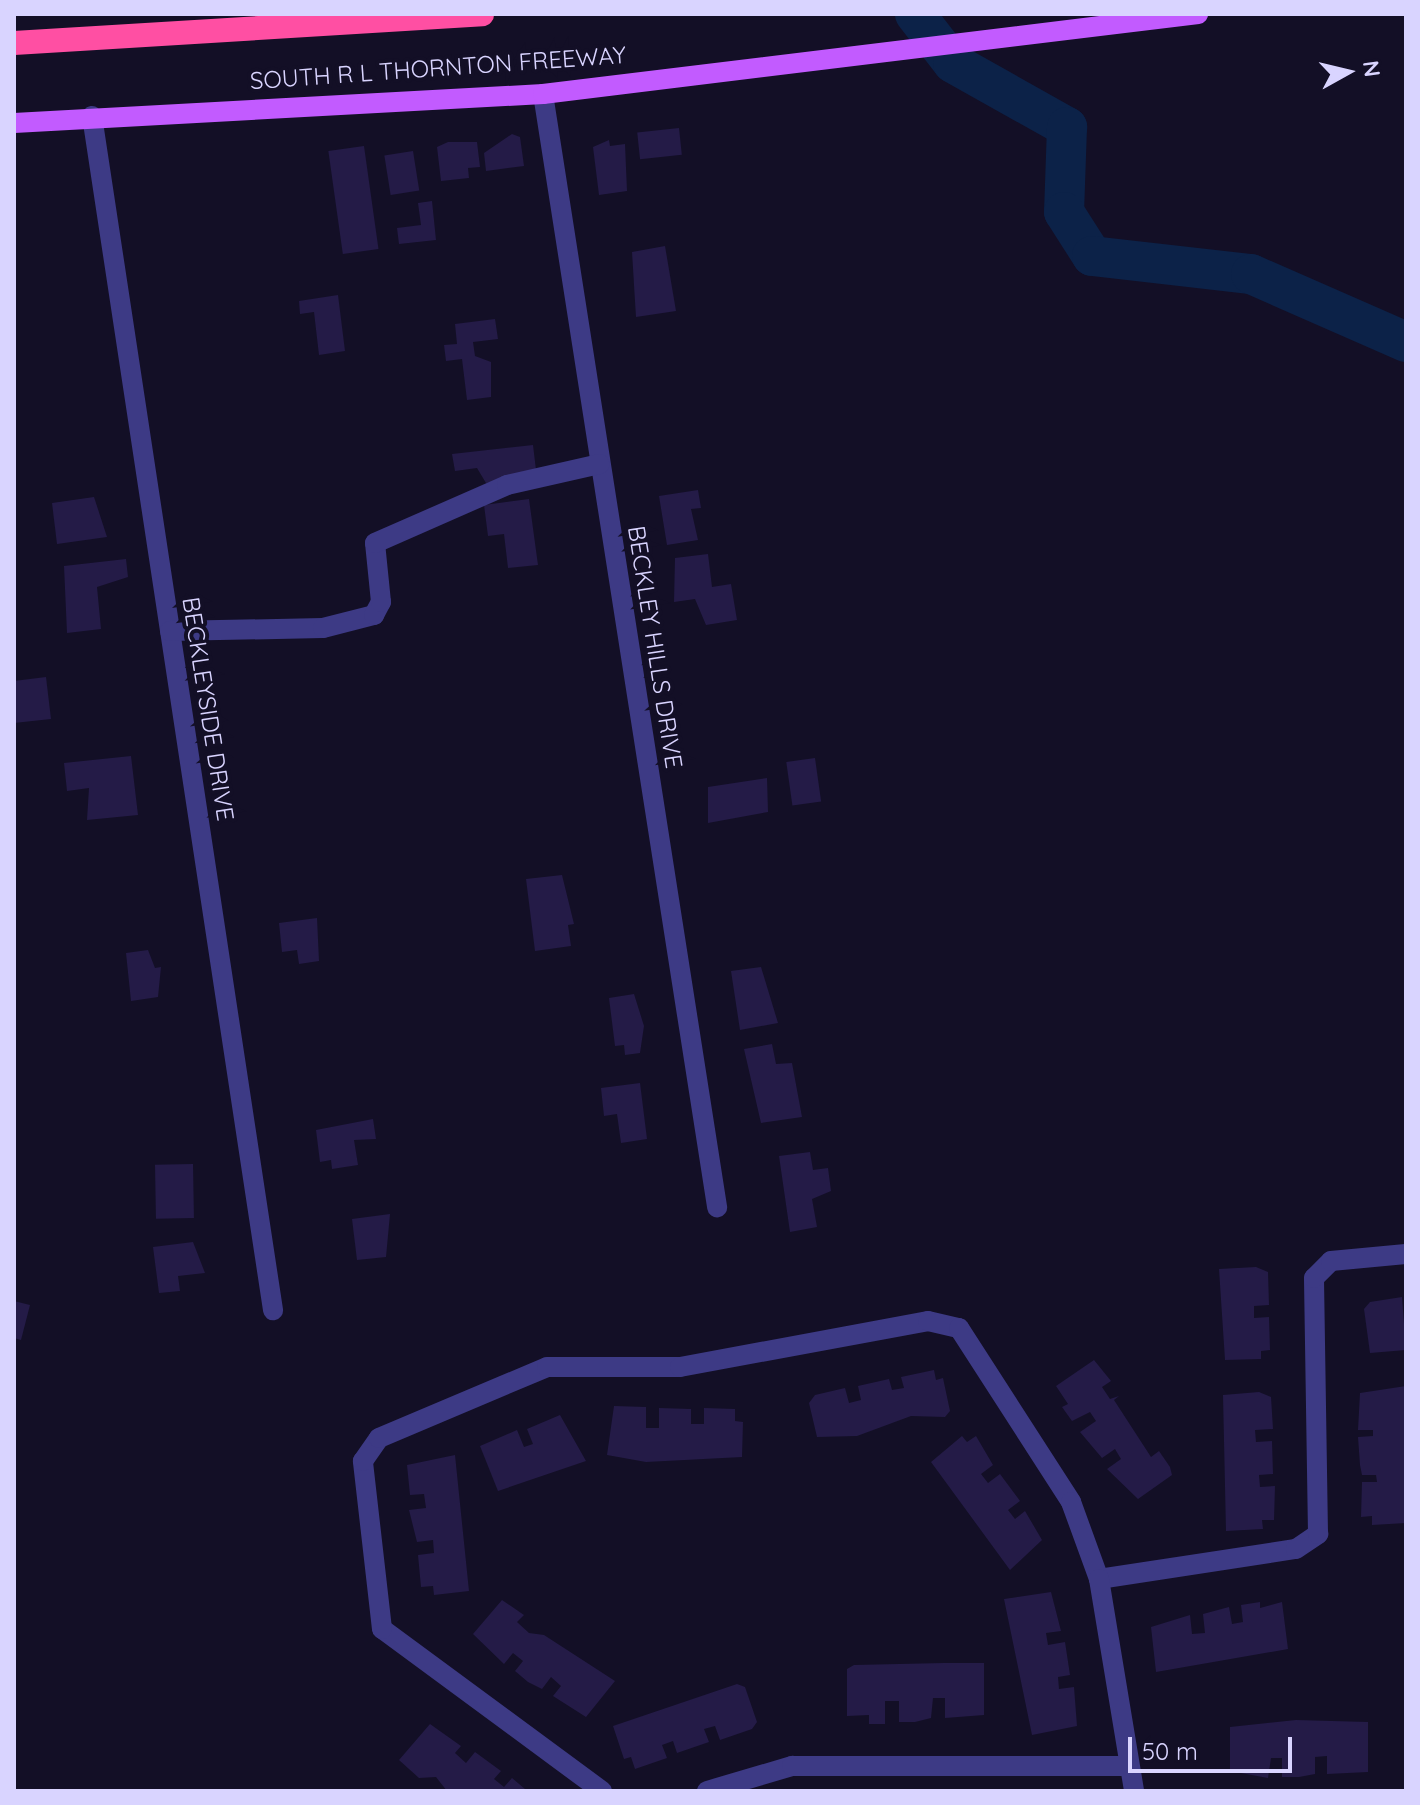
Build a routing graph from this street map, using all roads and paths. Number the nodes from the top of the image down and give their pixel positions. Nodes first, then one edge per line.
1 (482, 14) edge
2 (1198, 14) edge
3 (14, 43) edge
4 (543, 94) junction
5 (92, 116) junction
6 (14, 123) edge
7 (600, 464) junction
8 (170, 631) junction
9 (717, 1207) dead end
10 (1406, 1254) edge
11 (273, 1310) dead end
12 (1099, 1579) junction
13 (1128, 1766) junction
14 (602, 1791) edge
15 (707, 1791) edge
16 (1134, 1791) edge

1 - 3 highway, SOUTH R L THORNTON FREEWAY
2 - 4 main road, SOUTH R L THORNTON FREEWAY
4 - 5 main road, SOUTH R L THORNTON FREEWAY
4 - 7 street, BECKLEY HILLS DRIVE
5 - 6 main road, SOUTH R L THORNTON FREEWAY
5 - 8 street, BECKLEYSIDE DRIVE
7 - 8 street
7 - 9 street, BECKLEY HILLS DRIVE
8 - 11 street, BECKLEYSIDE DRIVE
10 - 12 street
12 - 13 street
12 - 14 street
13 - 15 street
13 - 16 street

